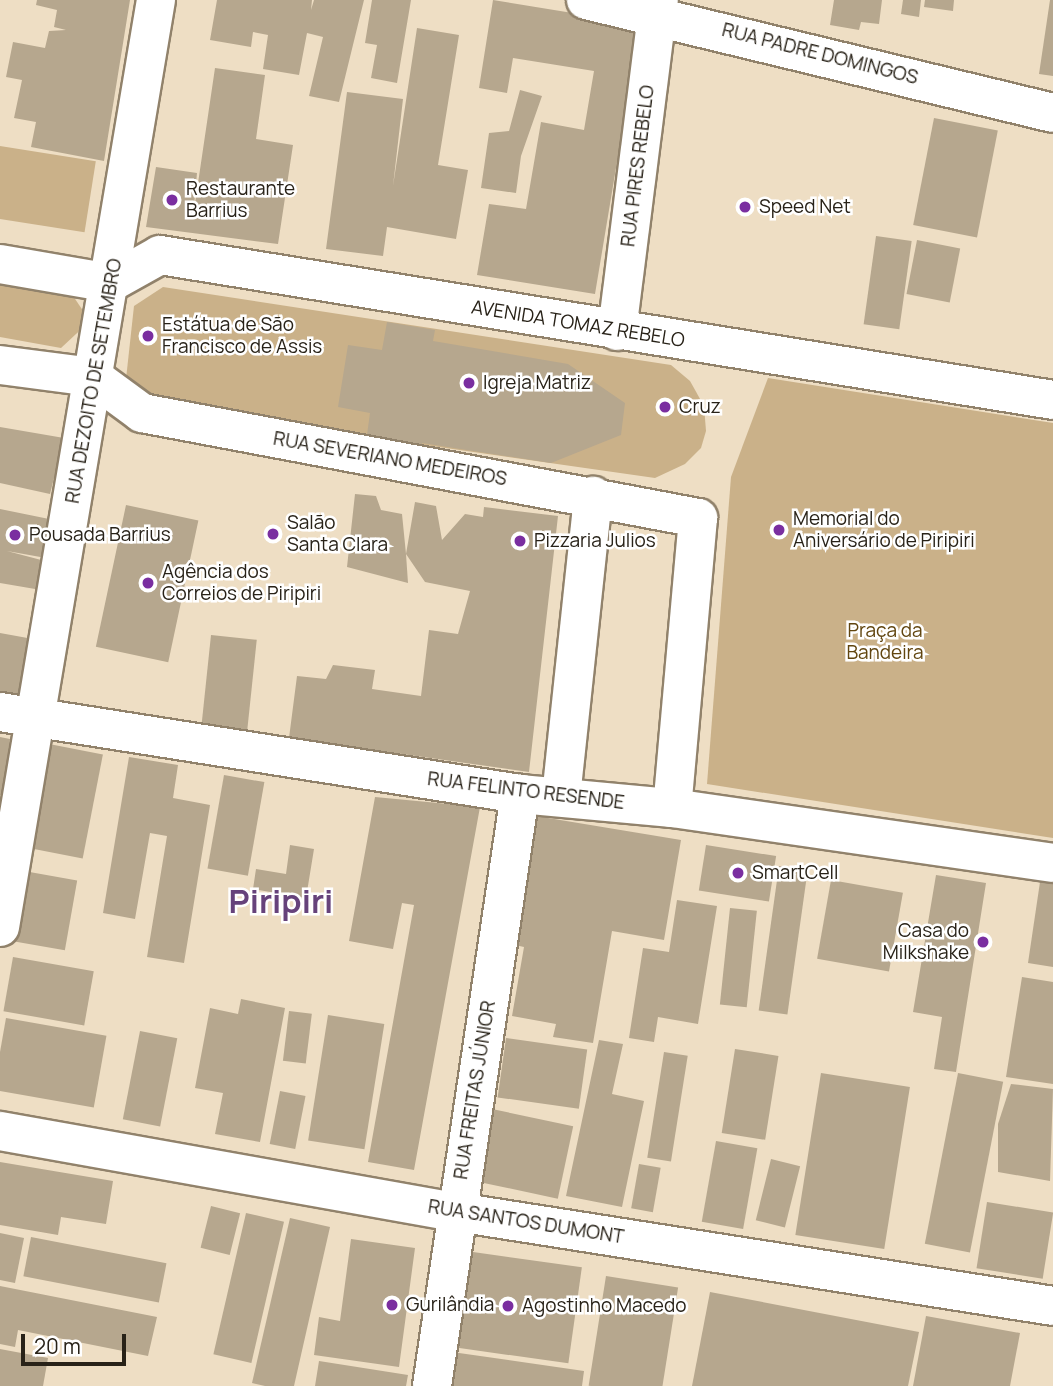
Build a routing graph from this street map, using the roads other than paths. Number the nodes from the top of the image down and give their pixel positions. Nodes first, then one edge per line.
1 (156, 0) edge
2 (586, 0) edge
3 (658, 7) edge
4 (1053, 113) edge
5 (0, 264) edge
6 (110, 283) junction
7 (617, 331) junction
8 (0, 365) edge
9 (93, 377) junction
10 (1053, 400) edge
11 (593, 496) junction
12 (18, 715) edge
13 (520, 794) junction
14 (561, 797) junction
15 (672, 808) junction
16 (1053, 863) edge
17 (0, 928) edge
18 (0, 1131) edge
19 (457, 1212) junction
20 (1053, 1306) edge
21 (432, 1386) edge

1 - 6 street, RUA DEZOITO DE SETEMBRO
2 - 3 street, RUA PADRE DOMINGOS
3 - 4 street, RUA PADRE DOMINGOS
3 - 7 street, RUA PIRES REBELO
5 - 6 street
6 - 7 street, AVENIDA TOMAZ REBELO
6 - 9 street, RUA DEZOITO DE SETEMBRO
7 - 10 street, AVENIDA TOMAZ REBELO
8 - 9 street
9 - 11 street, RUA SEVERIANO MEDEIROS
9 - 12 street, RUA DEZOITO DE SETEMBRO
11 - 14 street
11 - 15 street, RUA SEVERIANO MEDEIROS
12 - 13 street, RUA FELINTO RESENDE
12 - 17 street, RUA DEZOITO DE SETEMBRO
13 - 14 street, RUA FELINTO RESENDE
13 - 19 street, RUA FREITAS JÚNIOR
14 - 15 street, RUA FELINTO RESENDE
15 - 16 street, RUA FELINTO RESENDE
18 - 19 street, RUA SANTOS DUMONT
19 - 20 street, RUA SANTOS DUMONT
19 - 21 street, RUA FREITAS JÚNIOR

